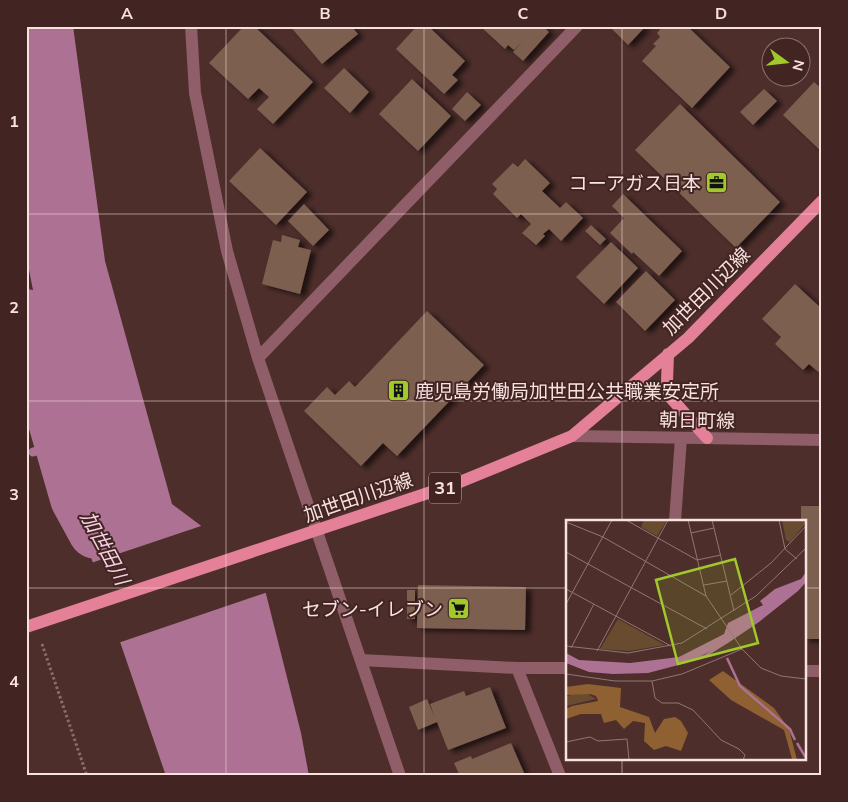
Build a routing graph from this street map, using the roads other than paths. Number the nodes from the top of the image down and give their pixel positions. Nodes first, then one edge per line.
1 (191, 26) edge
2 (577, 26) edge
3 (822, 201) edge
4 (668, 354) junction
5 (258, 358) junction
6 (572, 436) junction
7 (681, 438) junction
8 (707, 438) junction
9 (822, 440) edge
10 (676, 520) edge
11 (316, 531) junction
12 (35, 624) edge
13 (361, 660) junction
14 (516, 668) junction
15 (566, 668) edge
16 (806, 671) edge
17 (822, 671) edge
18 (400, 776) edge
19 (560, 776) edge

1 - 5 street
2 - 5 street
3 - 4 main road, 加世田川辺線 / 31
4 - 6 main road, 加世田川辺線 / 31
4 - 8 main road
5 - 11 street
6 - 7 street, 朝日町線
6 - 11 main road, 加世田川辺線 / 31
7 - 8 street, 朝日町線
7 - 10 street
8 - 9 street, 朝日町線
11 - 12 main road, 加世田川辺線 / 31
11 - 13 street
13 - 14 street
13 - 18 street
14 - 15 street
14 - 19 street
16 - 17 street

